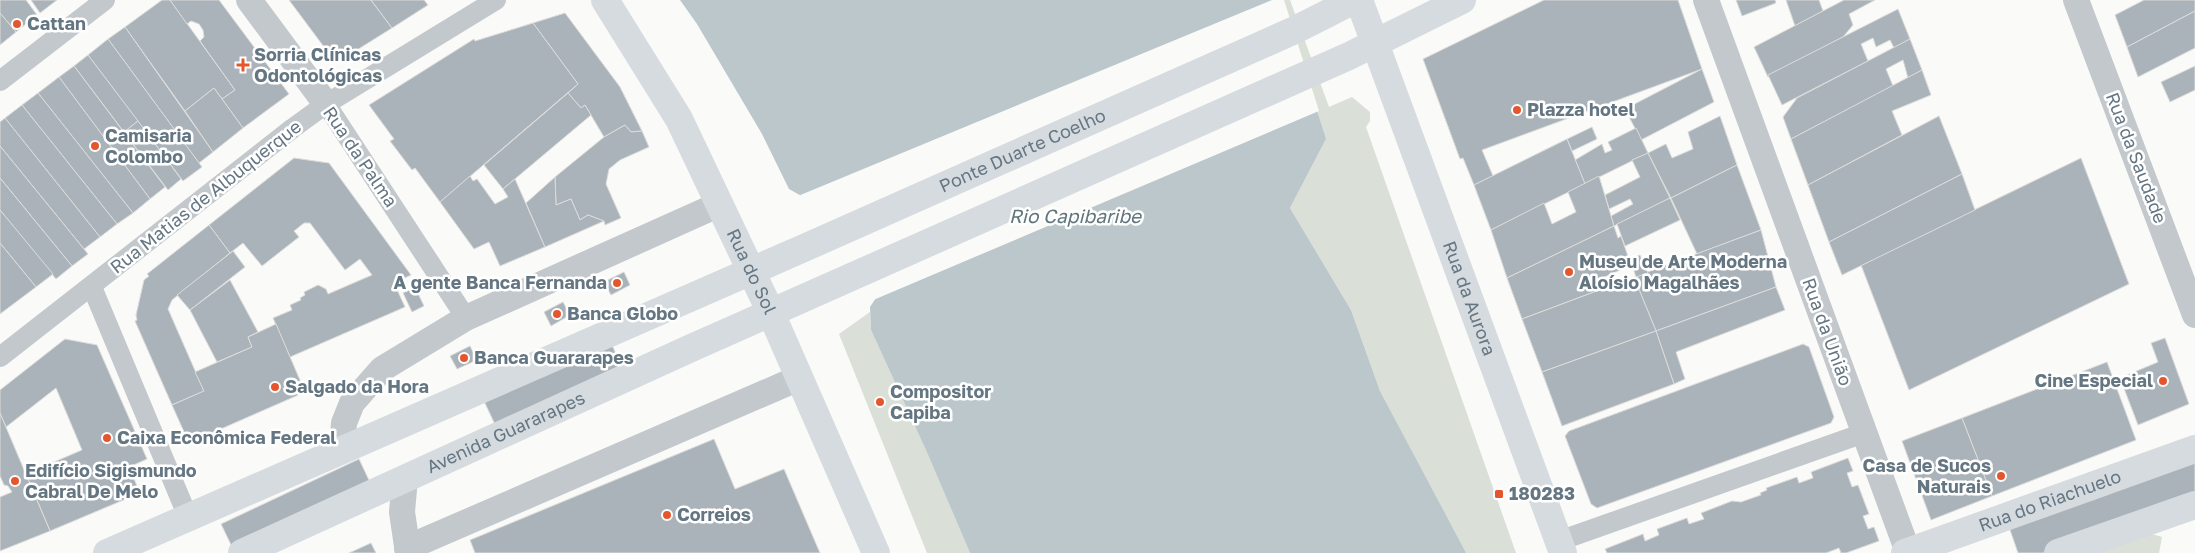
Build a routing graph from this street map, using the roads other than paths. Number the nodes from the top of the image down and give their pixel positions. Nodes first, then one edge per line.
1 (106, 0) edge
2 (249, 0) edge
3 (496, 0) edge
4 (605, 0) edge
5 (1354, 0) edge
6 (1359, 0) edge
7 (1462, 0) edge
8 (1706, 0) edge
9 (2076, 0) edge
10 (1375, 43) junction
11 (0, 81) edge
12 (326, 104) junction
13 (720, 204) junction
14 (751, 271) junction
15 (92, 287) junction
16 (772, 314) junction
17 (2195, 315) edge
18 (466, 318) junction
19 (0, 357) edge
20 (799, 378) junction
21 (1864, 433) junction
22 (342, 449) junction
23 (2195, 449) edge
24 (405, 478) junction
25 (2195, 505) edge
26 (188, 517) junction
27 (1561, 547) edge
28 (408, 550) edge
29 (1906, 552) edge
30 (107, 553) edge
31 (242, 553) edge
32 (876, 553) edge
33 (2058, 553) edge

1 - 11 street
2 - 12 street, Rua da Palma
3 - 12 street, Rua Matias de Albuquerque
4 - 13 main road, Rua do Sol
5 - 14 main road, Ponte Duarte Coelho
6 - 10 main road, Rua da Aurora
7 - 10 main road
8 - 21 street, Rua da União
9 - 17 street, Rua da Saudade
10 - 16 main road
10 - 27 main road, Rua da Aurora
12 - 15 street, Rua Matias de Albuquerque
12 - 18 street, Rua da Palma
13 - 14 main road, Rua do Sol
13 - 18 street
14 - 16 main road, Rua do Sol
14 - 22 main road
15 - 19 street, Rua Matias de Albuquerque
15 - 26 street
16 - 20 main road, Rua do Sol
16 - 24 main road, Avenida Guararapes
18 - 22 street
20 - 28 street
20 - 32 main road, Rua do Sol
21 - 27 street
21 - 29 street, Rua da União
22 - 26 main road
23 - 29 main road, Rua do Riachuelo
24 - 28 street
24 - 31 main road, Avenida Guararapes
25 - 33 main road
26 - 30 main road

